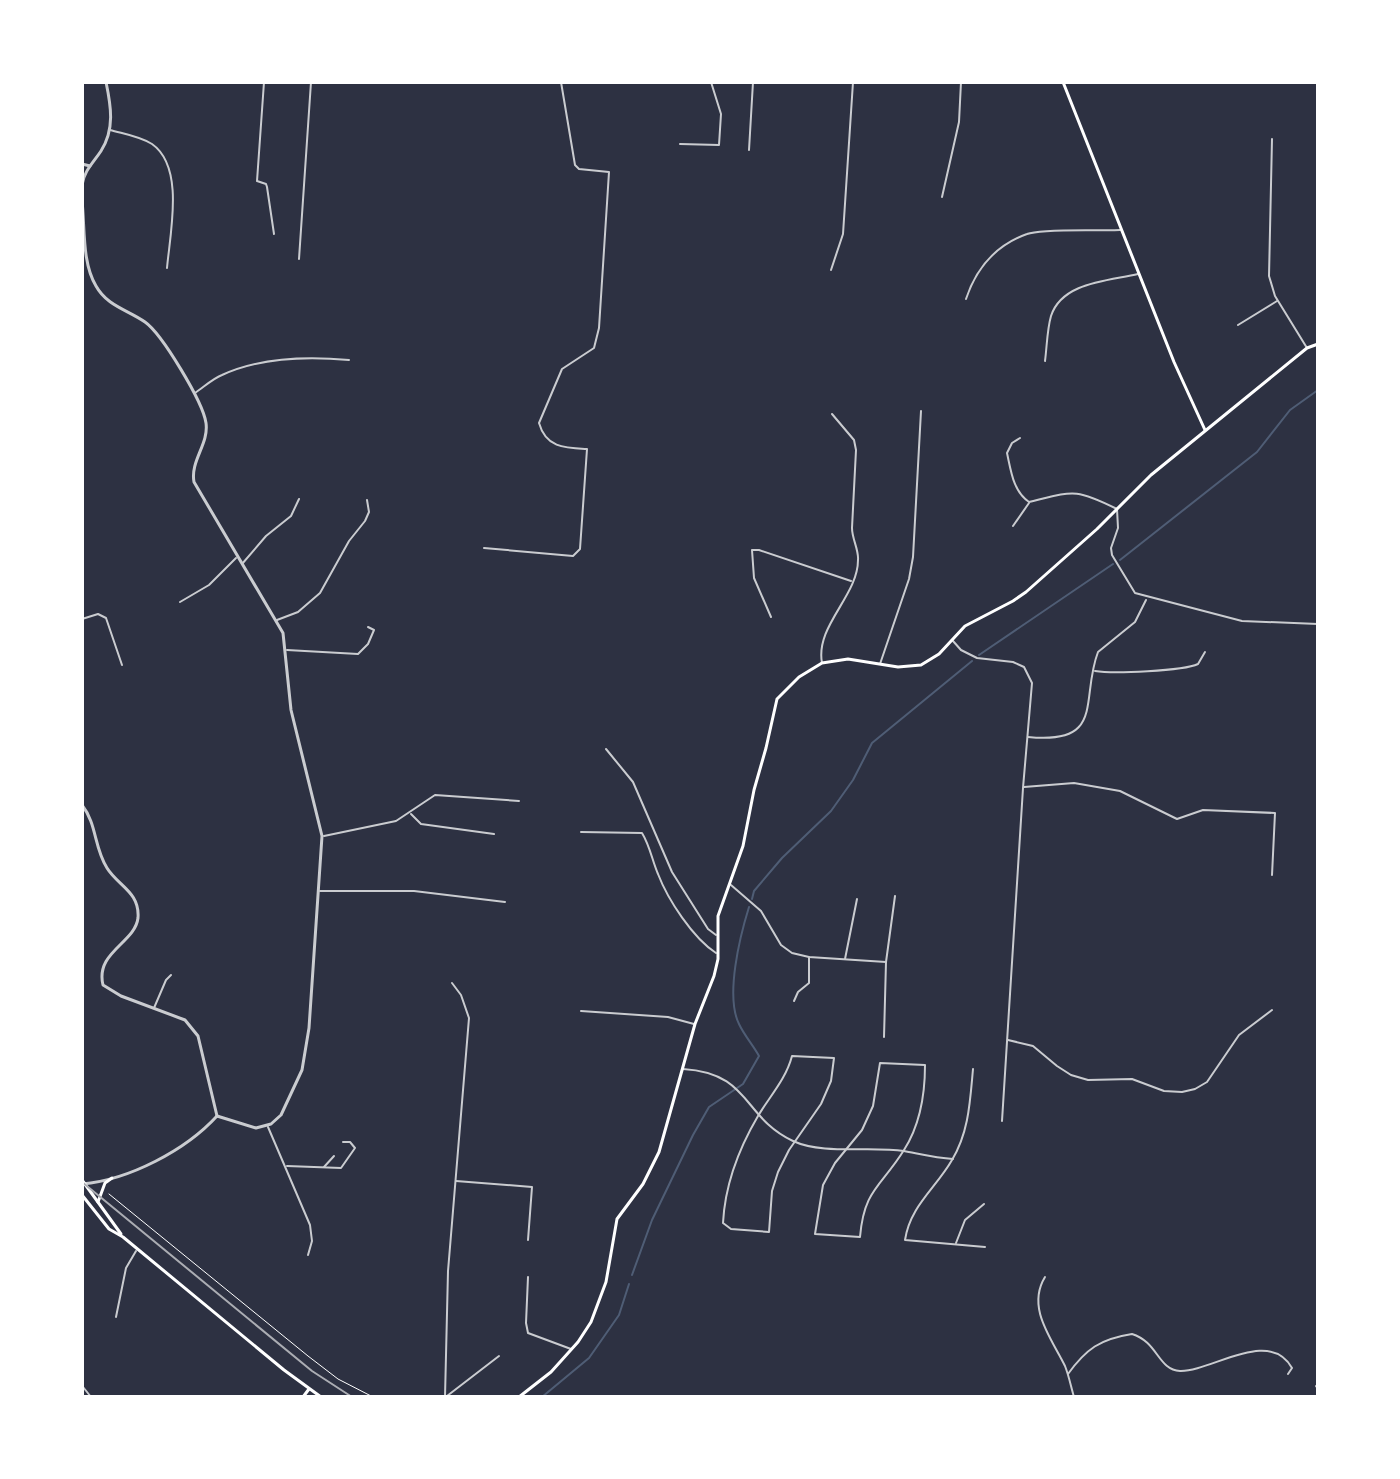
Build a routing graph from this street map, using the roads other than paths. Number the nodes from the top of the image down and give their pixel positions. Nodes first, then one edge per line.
1 (106, 82) edge
2 (264, 82) edge
3 (311, 82) edge
4 (561, 82) edge
5 (645, 82) edge
6 (711, 82) edge
7 (753, 82) edge
8 (853, 82) edge
9 (961, 82) edge
10 (1063, 82) edge
11 (651, 83) edge
12 (109, 130) junction
13 (1272, 139) dead end
14 (680, 144) dead end
15 (749, 150) dead end
16 (82, 164) edge
17 (90, 166) junction
18 (82, 185) edge
19 (942, 197) dead end
20 (82, 201) edge
21 (1123, 230) junction
22 (274, 234) dead end
23 (299, 259) dead end
24 (167, 268) dead end
25 (831, 270) dead end
26 (1140, 274) junction
27 (966, 299) dead end
28 (1278, 300) junction
29 (1238, 325) dead end
30 (1318, 344) edge
31 (1307, 348) junction
32 (349, 360) dead end
33 (1045, 361) dead end
34 (194, 394) junction
35 (921, 411) dead end
36 (832, 414) dead end
37 (1205, 430) junction
38 (1020, 438) dead end
39 (299, 499) dead end
40 (367, 500) dead end
41 (1029, 502) junction
42 (1117, 509) junction
43 (1013, 526) dead end
44 (484, 548) dead end
45 (237, 557) junction
46 (242, 565) junction
47 (852, 581) junction
48 (1147, 597) junction
49 (180, 602) dead end
50 (771, 617) dead end
51 (82, 619) edge
52 (277, 620) junction
53 (1318, 624) edge
54 (368, 627) dead end
55 (953, 640) junction
56 (287, 650) junction
57 (1205, 652) dead end
58 (822, 663) junction
59 (880, 664) junction
60 (122, 665) dead end
61 (1094, 670) junction
62 (1027, 736) junction
63 (606, 749) dead end
64 (1023, 788) junction
65 (519, 801) dead end
66 (83, 808) edge
67 (410, 813) junction
68 (581, 832) dead end
69 (494, 834) dead end
70 (322, 836) junction
71 (1272, 875) dead end
72 (730, 884) junction
73 (319, 891) junction
74 (895, 896) dead end
75 (857, 899) dead end
76 (505, 902) dead end
77 (717, 936) junction
78 (717, 954) junction
79 (809, 957) junction
80 (845, 960) junction
81 (886, 962) junction
82 (171, 975) dead end
83 (452, 983) dead end
84 (794, 1001) dead end
85 (154, 1008) junction
86 (1272, 1010) dead end
87 (581, 1011) dead end
88 (695, 1024) junction
89 (884, 1037) dead end
90 (1007, 1040) junction
91 (681, 1069) junction
92 (973, 1069) dead end
93 (759, 1115) junction
94 (217, 1116) junction
95 (1002, 1121) dead end
96 (268, 1126) junction
97 (343, 1142) dead end
98 (796, 1143) junction
99 (849, 1147) junction
100 (904, 1151) junction
101 (334, 1156) dead end
102 (953, 1159) junction
103 (285, 1166) junction
104 (322, 1168) junction
105 (112, 1178) junction
106 (455, 1181) junction
107 (82, 1183) edge
108 (82, 1195) edge
109 (98, 1202) junction
110 (984, 1204) dead end
111 (89, 1205) junction
112 (82, 1206) edge
113 (123, 1237) junction
114 (528, 1240) dead end
115 (956, 1245) junction
116 (985, 1247) dead end
117 (136, 1250) junction
118 (308, 1255) dead end
119 (528, 1277) dead end
120 (1045, 1277) dead end
121 (116, 1317) dead end
122 (572, 1350) junction
123 (499, 1356) dead end
124 (1068, 1374) junction
125 (1288, 1374) dead end
126 (83, 1387) edge
127 (309, 1389) junction
128 (91, 1397) edge
129 (303, 1397) edge
130 (321, 1397) edge
131 (445, 1397) edge
132 (519, 1397) edge
133 (1074, 1397) edge

1 - 12 street
2 - 22 street
3 - 23 street
4 - 44 street
5 - 11 street
6 - 14 street
7 - 15 street
8 - 25 street
9 - 19 street
10 - 21 main road
12 - 17 street
12 - 24 street
13 - 28 street
16 - 17 street
17 - 18 street
20 - 34 street
21 - 26 main road
21 - 27 street
26 - 33 street
26 - 37 main road
28 - 29 street
28 - 31 street
30 - 31 main road
31 - 37 main road
32 - 34 street
34 - 45 street
35 - 59 street
36 - 47 street
37 - 42 main road
38 - 41 street
39 - 46 street
40 - 52 street
41 - 42 street
41 - 43 street
42 - 48 street
42 - 55 main road
45 - 46 street
45 - 49 street
46 - 52 street
47 - 50 street
47 - 58 street
48 - 53 street
48 - 61 street
51 - 60 street
52 - 56 street
54 - 56 street
55 - 59 main road
55 - 62 street
56 - 70 street
57 - 61 street
58 - 59 main road
58 - 72 main road
61 - 62 street
62 - 64 street
63 - 77 street
64 - 71 street
64 - 90 street
65 - 67 street
66 - 85 street
67 - 69 street
67 - 70 street
68 - 78 street
70 - 73 street
72 - 77 main road
72 - 79 street
73 - 76 street
73 - 96 street
74 - 81 street
75 - 80 street
77 - 78 main road
78 - 88 main road
79 - 80 street
79 - 84 street
80 - 81 street
81 - 89 street
82 - 85 street
83 - 106 street
85 - 94 street
86 - 90 street
87 - 88 street
88 - 91 main road
90 - 95 street
91 - 93 street
91 - 122 main road
92 - 102 street
93 - 98 street
93 - 98 street
93 - 98 street
94 - 96 street
94 - 105 street
96 - 103 street
97 - 104 street
98 - 99 street
99 - 100 street
99 - 100 street
99 - 100 street
100 - 102 street
101 - 104 street
102 - 115 street
103 - 104 street
103 - 118 street
105 - 107 street
105 - 109 main road
106 - 114 street
106 - 131 street
107 - 109 main road
108 - 111 main road
109 - 113 main road
110 - 115 street
111 - 112 street
111 - 113 main road
113 - 117 main road
115 - 116 street
117 - 121 street
117 - 127 main road
119 - 122 street
120 - 124 street
122 - 132 main road
123 - 131 street
124 - 125 street
124 - 133 street
126 - 128 street
127 - 129 main road
127 - 130 main road

